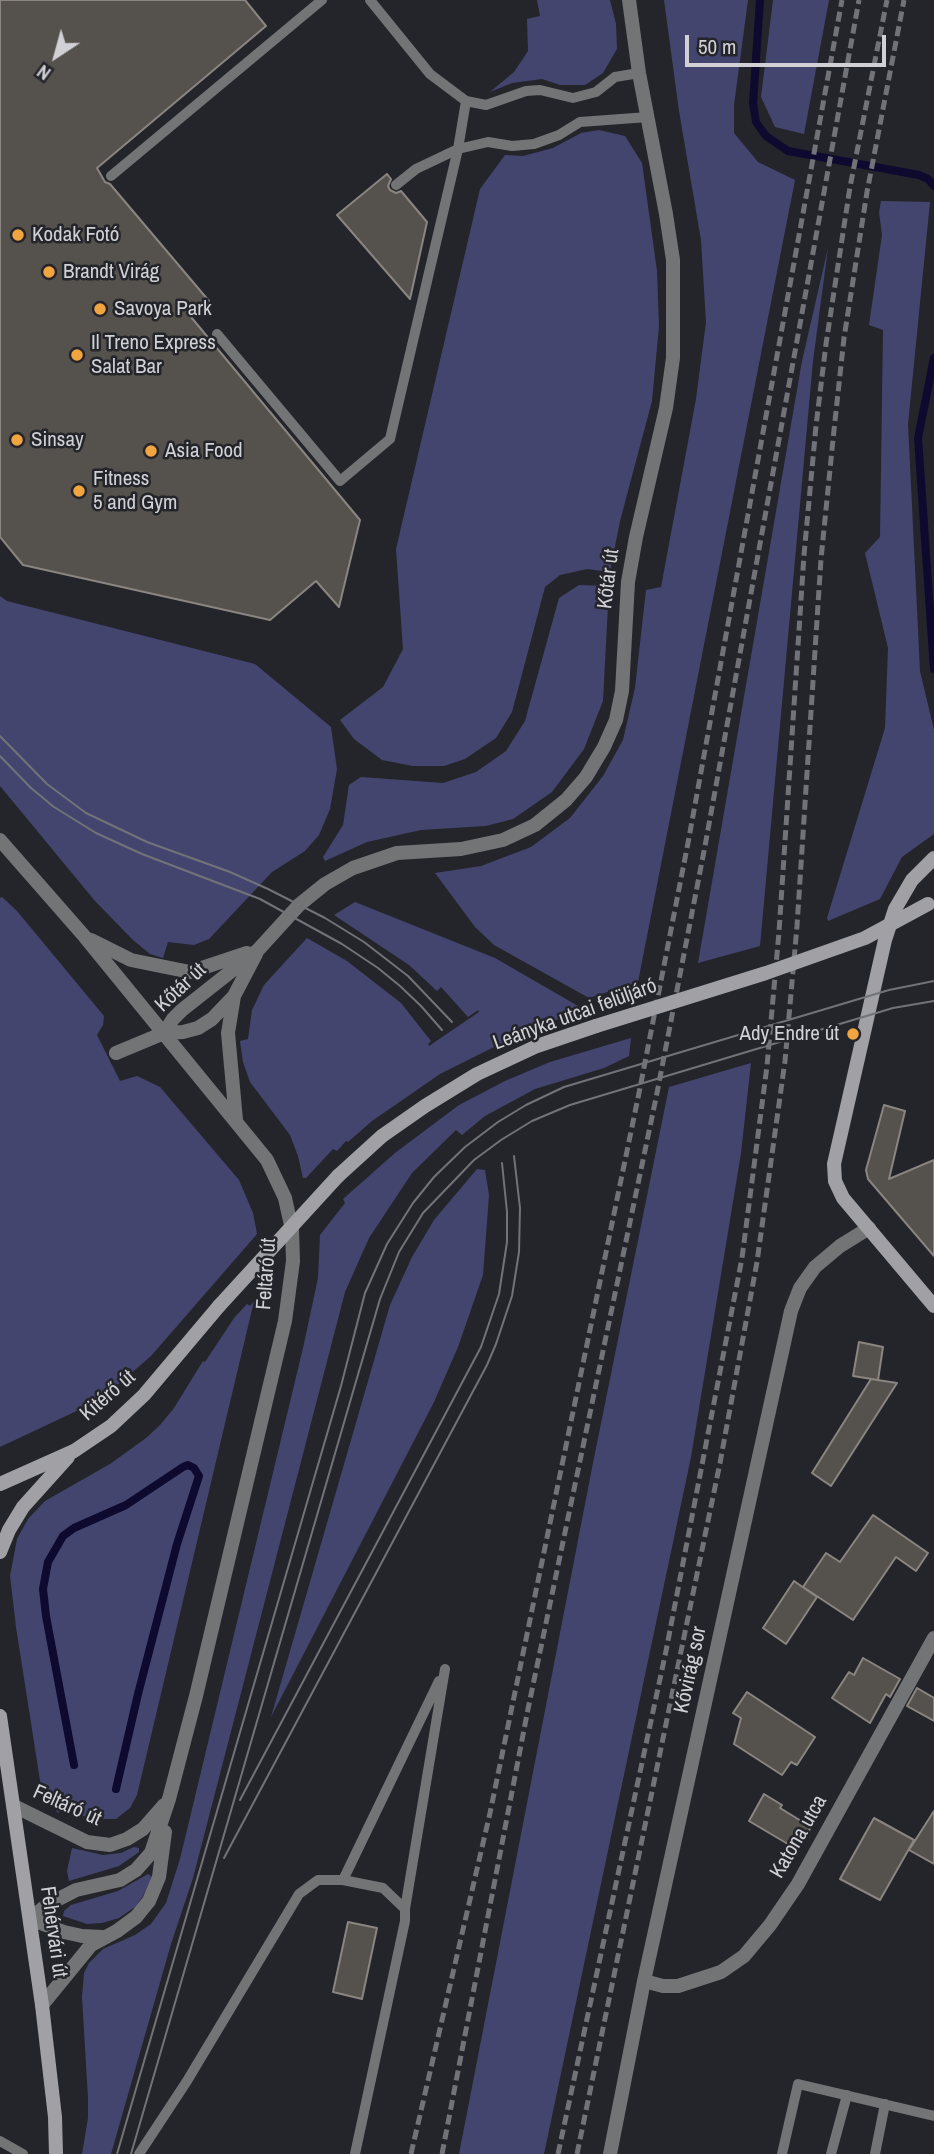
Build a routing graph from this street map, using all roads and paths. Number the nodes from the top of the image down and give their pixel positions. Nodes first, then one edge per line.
1 (322, 0) edge
2 (370, 0) edge
3 (629, 0) edge
4 (639, 73) junction
5 (466, 101) junction
6 (648, 117) junction
7 (458, 149) junction
8 (111, 176) dead end
9 (396, 185) dead end
10 (217, 334) dead end
11 (0, 840) edge
12 (934, 858) edge
13 (931, 902) edge
14 (85, 937) junction
15 (258, 950) junction
16 (234, 996) junction
17 (164, 1033) junction
18 (116, 1053) dead end
19 (236, 1120) junction
20 (869, 1228) junction
21 (219, 1306) joint
22 (934, 1306) edge
23 (74, 1451) junction
24 (0, 1484) edge
25 (0, 1552) edge
26 (934, 1638) edge
27 (0, 1716) edge
28 (169, 1799) junction
29 (15, 1806) junction
30 (343, 1880) junction
31 (405, 1909) junction
32 (30, 1919) junction
33 (102, 1937) junction
34 (644, 1981) junction
35 (42, 2005) junction
36 (846, 2095) junction
37 (886, 2104) junction
38 (934, 2116) edge
39 (0, 2141) edge
40 (23, 2154) edge
41 (56, 2154) edge
42 (139, 2154) edge
43 (355, 2154) edge
44 (610, 2154) edge
45 (782, 2154) edge
46 (831, 2154) edge
47 (875, 2154) edge

1 - 8 lane
2 - 5 lane
3 - 4 street, Kőtár út
4 - 5 lane
4 - 6 street, Kőtár út
5 - 7 lane
6 - 7 lane
6 - 15 street, Kőtár út
7 - 9 lane
7 - 10 lane
11 - 14 street, Feltáró út
12 - 20 main road
13 - 21 main road, Leányka utcai felüljáró, bridge
14 - 15 street, Kőtár út
14 - 17 street, Feltáró út
15 - 16 street, Kőtár út
15 - 17 street, Kőtár út
16 - 17 street, Kőtár út
16 - 19 street, Kőtár út
17 - 18 street
17 - 19 street, Feltáró út
19 - 28 street, Feltáró út
20 - 22 main road
20 - 34 street, Kővirág sor
21 - 23 main road, Kitérő út
23 - 24 main road, Kitérő út
23 - 25 main road
26 - 34 street, Katona utca
27 - 29 main road, Fehérvári út
28 - 29 street, Feltáró út
28 - 32 street, Feltáró út
28 - 33 street, Feltáró út
29 - 32 main road, Fehérvári út
30 - 31 lane
30 - 31 lane
30 - 42 lane
31 - 43 lane
32 - 33 street
32 - 35 main road, Fehérvári út
33 - 35 street, Feltáró út
34 - 44 street, Kővirág sor
35 - 41 main road, Fehérvári út
36 - 37 lane
36 - 45 lane
36 - 46 lane
37 - 38 lane
37 - 47 lane
39 - 40 lane

